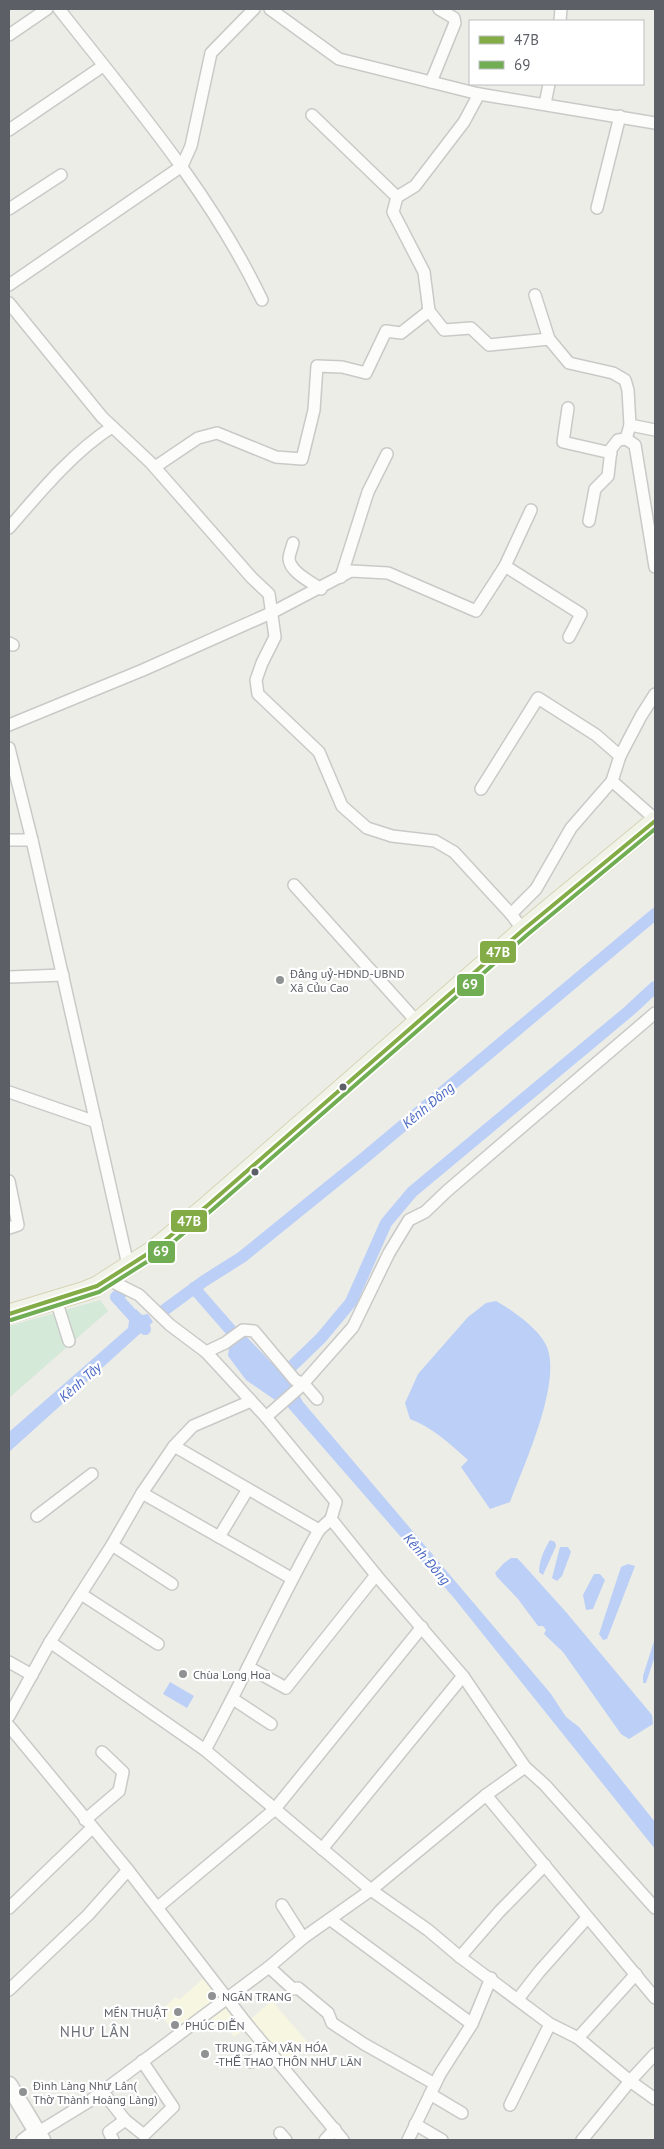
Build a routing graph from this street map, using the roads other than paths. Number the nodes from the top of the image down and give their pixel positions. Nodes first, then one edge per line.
1 (48, 9) edge
2 (59, 9) edge
3 (254, 9) edge
4 (270, 9) edge
5 (439, 9) edge
6 (9, 35) edge
7 (103, 66) junction
8 (431, 82) junction
9 (549, 85) edge
10 (479, 94) junction
11 (545, 104) junction
12 (312, 115) dead end
13 (620, 116) junction
14 (655, 123) edge
15 (9, 130) edge
16 (182, 166) junction
17 (61, 175) dead end
18 (397, 198) junction
19 (597, 208) dead end
20 (9, 209) edge
21 (9, 285) edge
22 (535, 295) dead end
23 (262, 300) dead end
24 (9, 303) edge
25 (429, 311) junction
26 (549, 339) junction
27 (568, 408) dead end
28 (630, 425) junction
29 (112, 427) junction
30 (655, 430) edge
31 (626, 439) junction
32 (611, 453) junction
33 (387, 454) dead end
34 (155, 467) junction
35 (531, 510) dead end
36 (11, 520) edge
37 (589, 521) dead end
38 (293, 543) dead end
39 (505, 566) junction
40 (655, 567) edge
41 (341, 577) junction
42 (321, 589) junction
43 (272, 612) junction
44 (569, 637) dead end
45 (655, 694) edge
46 (9, 725) edge
47 (9, 748) edge
48 (620, 756) junction
49 (612, 780) junction
50 (481, 789) dead end
51 (655, 820) edge
52 (9, 840) edge
53 (32, 840) junction
54 (294, 885) dead end
55 (511, 914) junction
56 (523, 930) junction
57 (63, 974) junction
58 (9, 977) edge
59 (655, 1013) edge
60 (418, 1023) junction
61 (9, 1092) edge
62 (96, 1122) junction
63 (9, 1181) edge
64 (9, 1228) edge
65 (128, 1265) junction
66 (107, 1279) junction
67 (56, 1300) junction
68 (9, 1314) edge
69 (69, 1340) dead end
70 (206, 1352) junction
71 (302, 1386) junction
72 (317, 1400) dead end
73 (251, 1401) junction
74 (266, 1417) junction
75 (174, 1446) junction
76 (92, 1474) dead end
77 (248, 1489) junction
78 (142, 1493) junction
79 (37, 1516) dead end
80 (331, 1519) junction
81 (319, 1530) junction
82 (219, 1537) junction
83 (112, 1546) junction
84 (376, 1575) junction
85 (291, 1578) junction
86 (172, 1584) dead end
87 (81, 1594) junction
88 (422, 1627) junction
89 (50, 1642) junction
90 (158, 1644) dead end
91 (9, 1662) edge
92 (248, 1667) junction
93 (32, 1675) junction
94 (463, 1676) junction
95 (233, 1699) junction
96 (9, 1716) edge
97 (271, 1724) dead end
98 (9, 1726) edge
99 (205, 1750) junction
100 (102, 1752) dead end
101 (525, 1767) junction
102 (486, 1795) junction
103 (274, 1810) junction
104 (88, 1824) junction
105 (322, 1849) junction
106 (545, 1865) junction
107 (128, 1870) junction
108 (371, 1890) junction
109 (282, 1905) dead end
110 (158, 1907) junction
111 (9, 1908) edge
112 (655, 1908) edge
113 (587, 1918) junction
114 (331, 1920) junction
115 (303, 1938) junction
116 (460, 1957) junction
117 (269, 1967) junction
118 (636, 1974) junction
119 (491, 1978) junction
120 (9, 1990) edge
121 (227, 1998) junction
122 (655, 1998) edge
123 (518, 1999) junction
124 (472, 2024) junction
125 (550, 2024) junction
126 (578, 2038) junction
127 (268, 2048) junction
128 (655, 2054) edge
129 (142, 2061) junction
130 (251, 2062) dead end
131 (630, 2081) junction
132 (435, 2084) junction
133 (9, 2085) edge
134 (102, 2091) junction
135 (655, 2099) edge
136 (510, 2105) dead end
137 (462, 2113) dead end
138 (124, 2120) junction
139 (415, 2124) junction
140 (335, 2129) junction
141 (38, 2134) edge
142 (22, 2140) edge
143 (113, 2140) edge
144 (325, 2140) edge
145 (343, 2140) edge
146 (408, 2140) edge
147 (442, 2140) edge
148 (582, 2140) edge

1 - 6 street
2 - 7 street
3 - 16 street
4 - 8 street
5 - 8 street
7 - 15 street
7 - 16 street
8 - 10 street
9 - 11 street
10 - 11 street
10 - 18 street
11 - 13 street
12 - 18 street
13 - 14 street
13 - 19 street
16 - 21 street
16 - 23 street
17 - 20 street
18 - 25 street
22 - 26 street
24 - 29 street
25 - 26 street
25 - 34 street
26 - 28 street
27 - 32 street
28 - 30 street
28 - 31 street
29 - 34 street
29 - 36 street
31 - 32 street
31 - 40 street
32 - 37 street
33 - 41 street
34 - 43 street
35 - 39 street
38 - 42 street
39 - 41 street
39 - 44 street
41 - 42 street
42 - 43 street
43 - 46 street
43 - 55 street
45 - 48 street
47 - 53 street
48 - 49 street
48 - 50 street
49 - 51 street
49 - 55 street
51 - 56 main road
52 - 53 street
53 - 57 street
54 - 60 street
55 - 56 street
56 - 60 main road
57 - 58 street
57 - 62 street
59 - 71 street
60 - 65 main road
61 - 62 street
62 - 65 street
63 - 64 street
65 - 66 main road
66 - 67 main road
66 - 70 street
67 - 68 main road
67 - 69 street
70 - 71 street
70 - 73 street
71 - 72 street
71 - 74 street
73 - 74 street
73 - 75 street
74 - 80 street
75 - 77 street
75 - 78 street
76 - 79 street
77 - 81 street
77 - 82 street
78 - 82 street
78 - 83 street
80 - 81 street
80 - 84 street
81 - 85 street
82 - 85 street
83 - 86 street
83 - 87 street
84 - 88 street
84 - 92 street
85 - 92 street
87 - 89 street
87 - 90 street
88 - 94 street
88 - 103 street
89 - 93 street
89 - 99 street
91 - 93 street
92 - 95 street
93 - 96 street
94 - 101 street
94 - 105 street
95 - 97 street
95 - 99 street
98 - 104 street
99 - 103 street
100 - 104 street
101 - 102 street
101 - 112 street
102 - 106 street
102 - 108 street
103 - 105 street
103 - 110 street
104 - 107 street
104 - 111 street
105 - 108 street
106 - 113 street
106 - 116 street
107 - 110 street
107 - 120 street
108 - 114 street
108 - 116 street
109 - 115 street
110 - 121 street
113 - 118 street
113 - 123 street
114 - 115 street
114 - 124 street
115 - 117 street
116 - 119 street
117 - 121 street
117 - 132 street
118 - 122 street
118 - 126 street
119 - 123 street
119 - 124 street
121 - 127 street
121 - 129 street
123 - 125 street
124 - 132 street
125 - 126 street
125 - 136 street
126 - 131 street
127 - 130 street
127 - 140 street
128 - 131 street
129 - 134 street
129 - 138 street
131 - 135 street
131 - 148 street
132 - 137 street
132 - 139 street
133 - 141 main road
134 - 138 street
134 - 141 street
138 - 143 street
139 - 146 street
139 - 147 street
140 - 144 street
140 - 145 street
141 - 142 street

